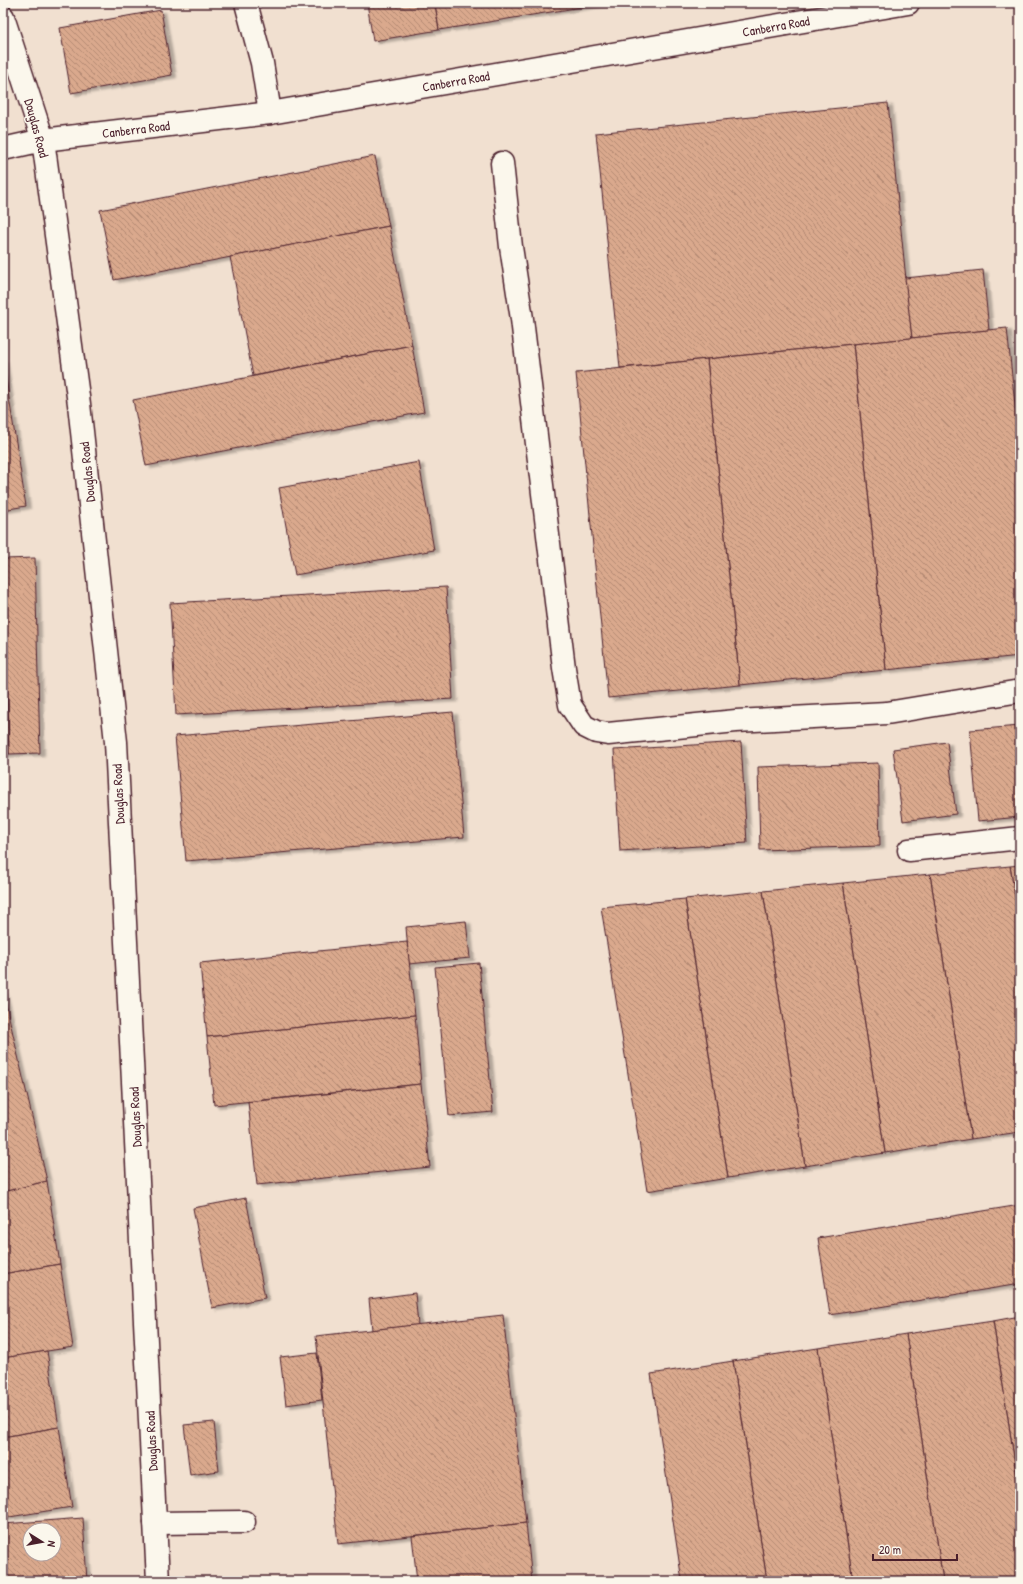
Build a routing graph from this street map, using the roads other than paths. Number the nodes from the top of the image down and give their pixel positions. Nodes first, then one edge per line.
1 (246, 3) edge
2 (908, 3) edge
3 (3, 16) edge
4 (270, 113) junction
5 (43, 140) junction
6 (3, 149) edge
7 (502, 163) dead end
8 (1020, 691) edge
9 (1020, 838) edge
10 (909, 850) dead end
11 (244, 1522) dead end
12 (155, 1523) junction
13 (158, 1581) edge

1 - 4 street
2 - 4 street, Canberra Road
3 - 5 street, Douglas Road
4 - 5 street, Canberra Road
5 - 6 street, Canberra Road
5 - 12 street, Douglas Road
7 - 8 street
9 - 10 street
11 - 12 street
12 - 13 street, Douglas Road

